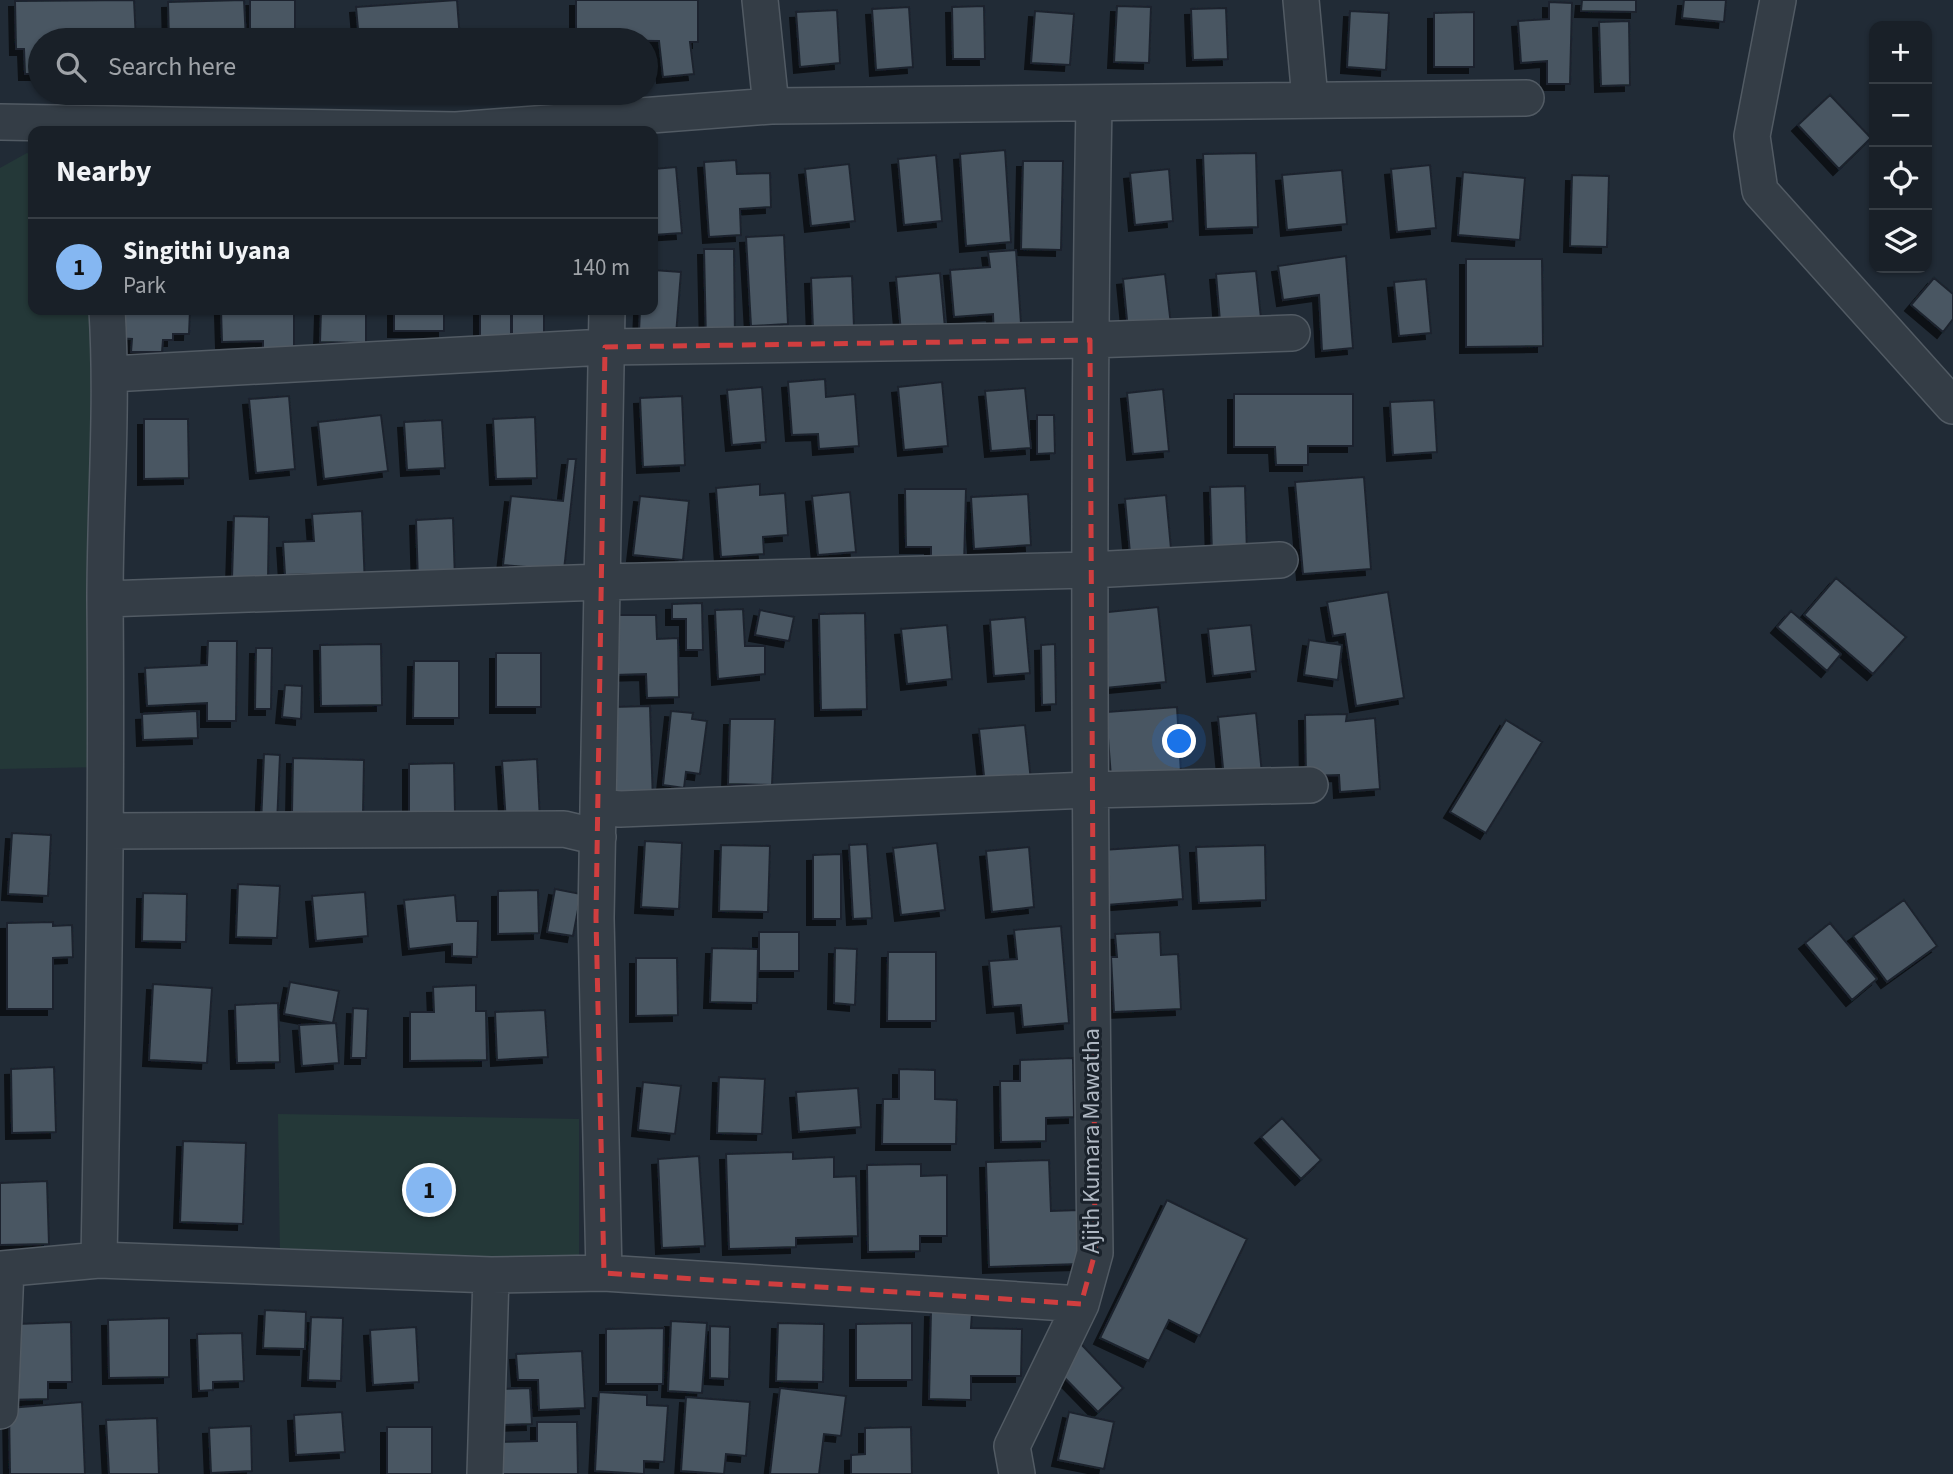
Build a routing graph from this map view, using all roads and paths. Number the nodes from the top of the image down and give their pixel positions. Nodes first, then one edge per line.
1 (760, 0) edge
2 (1301, 0) edge
3 (1778, 0) edge
4 (1526, 98) dead end
5 (1310, 99) junction
6 (1094, 104) junction
7 (771, 106) junction
8 (0, 122) edge
9 (620, 125) edge
10 (76, 126) edge
11 (587, 126) edge
12 (107, 315) edge
13 (607, 315) edge
14 (1292, 333) dead end
15 (1090, 340) junction
16 (605, 347) junction
17 (111, 374) junction
18 (1953, 406) edge
19 (1280, 560) dead end
20 (1090, 570) junction
21 (603, 582) junction
22 (105, 600) junction
23 (1310, 785) dead end
24 (1089, 790) junction
25 (598, 822) junction
26 (107, 831) junction
27 (99, 1260) junction
28 (3, 1269) edge
29 (604, 1273) junction
30 (491, 1275) junction
31 (1081, 1304) junction
32 (0, 1411) edge
33 (485, 1474) edge
34 (1017, 1474) edge

1 - 7 street
2 - 5 street
3 - 18 street
4 - 5 street
5 - 6 street
6 - 7 street
6 - 15 street, Ajith Kumara Mawatha
7 - 9 street
8 - 10 street
9 - 11 street
12 - 17 street
13 - 16 street
14 - 15 street
15 - 16 street
15 - 20 street, Ajith Kumara Mawatha
16 - 17 street
16 - 21 street
17 - 22 street
19 - 20 street
20 - 21 street
20 - 24 street, Ajith Kumara Mawatha
21 - 22 street
21 - 25 street
22 - 26 street
23 - 24 street
24 - 25 street
24 - 31 street, Ajith Kumara Mawatha
25 - 26 street
25 - 29 street
26 - 27 street
27 - 28 street
27 - 30 street
28 - 32 street
29 - 30 street
29 - 31 street
30 - 33 street
31 - 34 street, Ajith Kumara Mawatha

